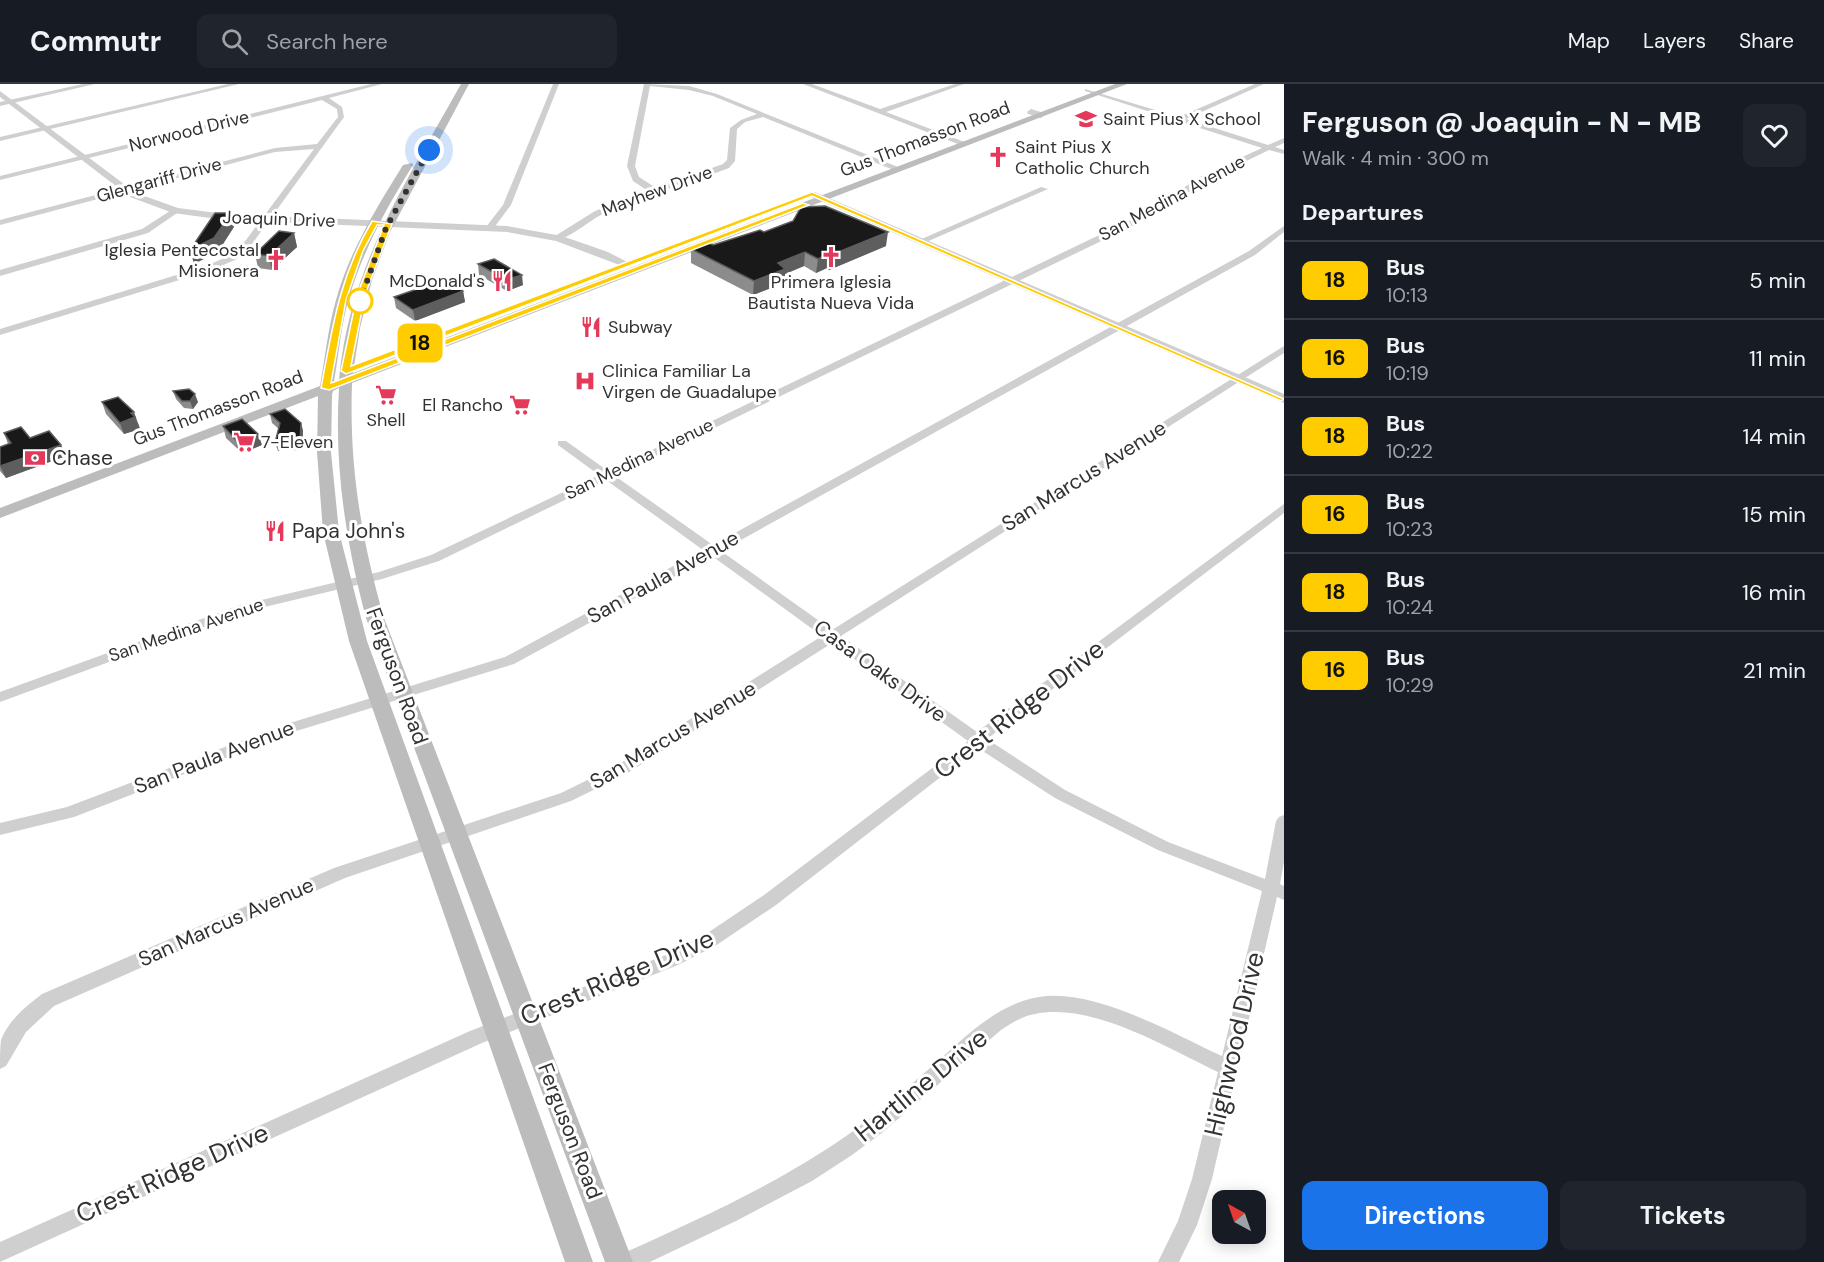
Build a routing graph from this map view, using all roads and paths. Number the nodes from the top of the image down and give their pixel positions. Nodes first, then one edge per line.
1 (92, 84) edge
2 (236, 84) edge
3 (379, 84) edge
4 (456, 84) edge
5 (465, 84) edge
6 (556, 84) edge
7 (647, 84) edge
8 (810, 84) edge
9 (961, 84) edge
10 (1104, 84) edge
11 (1123, 84) edge
12 (1261, 84) edge
13 (1087, 90) junction
14 (0, 93) edge
15 (1098, 94) junction
16 (323, 98) junction
17 (12, 102) junction
18 (0, 104) edge
19 (879, 112) junction
20 (1031, 112) junction
21 (764, 114) junction
22 (1041, 115) junction
23 (1179, 119) junction
24 (46, 128) junction
25 (432, 134) junction
26 (0, 139) edge
27 (955, 140) junction
28 (1284, 140) edge
29 (966, 144) junction
30 (320, 146) junction
31 (1270, 147) junction
32 (1284, 152) edge
33 (83, 157) junction
34 (894, 167) junction
35 (0, 178) edge
36 (125, 189) junction
37 (1044, 189) dead end
38 (655, 191) junction
39 (817, 196) junction
40 (176, 211) junction
41 (266, 219) junction
42 (0, 223) edge
43 (374, 223) junction
44 (388, 224) junction
45 (490, 227) junction
46 (1284, 228) edge
47 (558, 238) junction
48 (921, 241) junction
49 (630, 267) junction
50 (0, 273) edge
51 (1012, 280) junction
52 (1119, 327) junction
53 (0, 332) edge
54 (1284, 349) edge
55 (1238, 379) junction
56 (336, 380) junction
57 (1284, 399) edge
58 (562, 443) dead end
59 (119, 462) junction
60 (606, 475) junction
61 (0, 504) edge
62 (1284, 507) edge
63 (0, 513) edge
64 (711, 550) junction
65 (363, 579) junction
66 (342, 584) junction
67 (832, 636) junction
68 (402, 694) junction
69 (0, 697) edge
70 (378, 701) junction
71 (977, 740) junction
72 (1284, 821) edge
73 (0, 830) edge
74 (456, 833) junction
75 (430, 842) junction
76 (1278, 891) edge
77 (526, 1015) junction
78 (497, 1028) junction
79 (0, 1060) edge
80 (1228, 1068) junction
81 (0, 1252) edge
82 (579, 1262) edge
83 (619, 1262) edge
84 (626, 1262) edge
85 (1168, 1262) edge

1 - 17 street
2 - 24 street
3 - 16 street, Norwood Drive
4 - 25 main road, Ferguson Road
5 - 25 main road, Ferguson Road
6 - 45 street
7 - 21 street
7 - 38 street
8 - 19 street
9 - 19 street
10 - 13 main road, Gus Thomasson Road
11 - 15 main road, Gus Thomasson Road
12 - 23 street
13 - 15 street
13 - 20 main road, Gus Thomasson Road
14 - 17 street, Joaquin Drive
15 - 22 main road, Gus Thomasson Road
15 - 23 street
16 - 30 street
16 - 33 street, Norwood Drive
17 - 18 street
17 - 24 street, Joaquin Drive
19 - 27 street
20 - 22 street
20 - 27 main road, Gus Thomasson Road
21 - 34 street
21 - 38 street, Mayhew Drive
22 - 29 main road, Gus Thomasson Road
23 - 31 street
24 - 26 street
24 - 33 street, Joaquin Drive
25 - 43 main road, Ferguson Road
25 - 44 main road, Ferguson Road
27 - 29 street
27 - 34 main road, Gus Thomasson Road
28 - 31 street, San Medina Avenue
29 - 34 main road, Gus Thomasson Road
30 - 36 street, Glengariff Drive
30 - 41 street
31 - 32 street
31 - 51 street, San Medina Avenue
33 - 35 street, Norwood Drive
33 - 36 street, Joaquin Drive
34 - 39 main road, Gus Thomasson Road
36 - 40 street, Joaquin Drive
36 - 42 street, Glengariff Drive
37 - 48 street
38 - 47 street, Mayhew Drive
39 - 48 street
39 - 49 main road, Gus Thomasson Road
40 - 41 street, Joaquin Drive
40 - 50 street
41 - 43 street, Joaquin Drive
41 - 53 street
43 - 44 street, Joaquin Drive
43 - 56 main road, Ferguson Road
44 - 45 street, Joaquin Drive
44 - 56 main road, Ferguson Road
45 - 47 street, Joaquin Drive
46 - 52 street, San Paula Avenue
47 - 49 street, Joaquin Drive
48 - 51 street
49 - 56 main road, Gus Thomasson Road
51 - 52 street
51 - 60 street, San Medina Avenue
52 - 55 street
52 - 64 street, San Paula Avenue
54 - 55 street, San Marcus Avenue
55 - 57 street
55 - 67 street, San Marcus Avenue
56 - 59 main road, Gus Thomasson Road
56 - 65 main road, Ferguson Road
56 - 66 main road, Ferguson Road
58 - 60 street, Casa Oaks Drive
59 - 61 main road, Gus Thomasson Road
59 - 63 main road, Gus Thomasson Road
60 - 64 street, Casa Oaks Drive
60 - 65 street, San Medina Avenue
62 - 71 street, Crest Ridge Drive
64 - 67 street, Casa Oaks Drive
64 - 68 street, San Paula Avenue
65 - 66 street, San Medina Avenue
65 - 68 main road, Ferguson Road
66 - 69 street, San Medina Avenue
66 - 70 main road, Ferguson Road
67 - 71 street, Casa Oaks Drive
67 - 74 street, San Marcus Avenue
68 - 70 street, San Paula Avenue
68 - 74 main road, Ferguson Road
70 - 73 street, San Paula Avenue
70 - 75 main road, Ferguson Road
71 - 76 street, Casa Oaks Drive
71 - 77 street, Crest Ridge Drive
72 - 76 street, Highwood Drive
74 - 75 street, San Marcus Avenue
74 - 77 main road, Ferguson Road
75 - 78 main road, Ferguson Road
75 - 79 street, San Marcus Avenue
76 - 80 street, Highwood Drive
77 - 78 street, Crest Ridge Drive
77 - 83 main road, Ferguson Road
78 - 81 street, Crest Ridge Drive
78 - 82 main road, Ferguson Road
80 - 84 street, Hartline Drive
80 - 85 street, Highwood Drive

